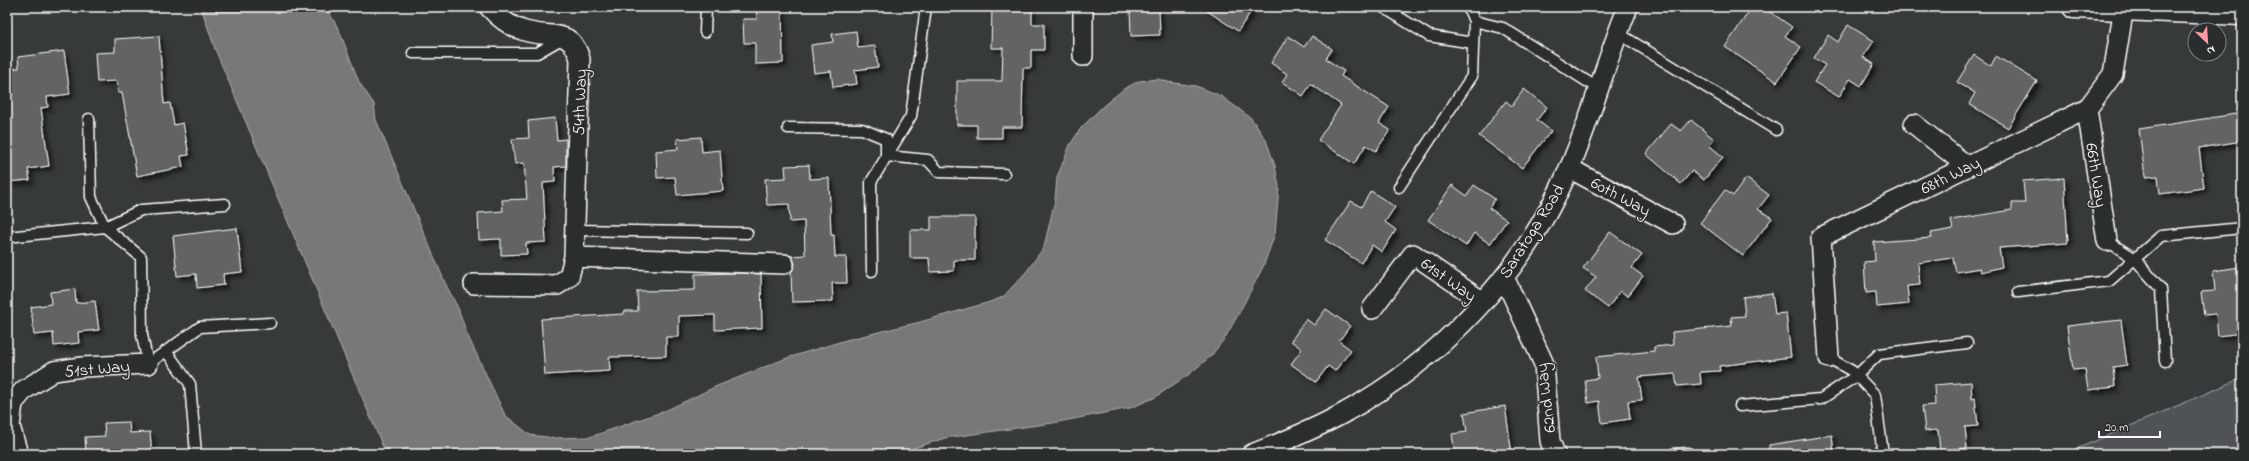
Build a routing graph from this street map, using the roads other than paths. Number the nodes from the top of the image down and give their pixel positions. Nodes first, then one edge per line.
1 (489, 7) edge
2 (706, 7) edge
3 (926, 7) edge
4 (1083, 7) edge
5 (1383, 7) edge
6 (1468, 7) edge
7 (1628, 7) edge
8 (2074, 7) edge
9 (2124, 8) edge
10 (2242, 14) edge
11 (1474, 21) junction
12 (705, 32) dead end
13 (1618, 33) junction
14 (564, 37) junction
15 (1473, 43) junction
16 (413, 52) dead end
17 (1083, 56) dead end
18 (1599, 88) junction
19 (2087, 109) junction
20 (89, 119) dead end
21 (1914, 124) dead end
22 (788, 128) dead end
23 (1776, 130) dead end
24 (886, 156) junction
25 (1967, 166) junction
26 (1569, 168) junction
27 (1004, 174) dead end
28 (1399, 187) dead end
29 (225, 204) dead end
30 (1673, 224) dead end
31 (105, 227) junction
32 (2242, 228) edge
33 (575, 230) junction
34 (747, 233) dead end
35 (7, 237) edge
36 (2107, 241) joint
37 (574, 257) junction
38 (2134, 258) junction
39 (784, 264) dead end
40 (872, 271) dead end
41 (1504, 277) junction
42 (474, 284) dead end
43 (2018, 292) dead end
44 (1483, 302) junction
45 (1372, 309) dead end
46 (270, 323) dead end
47 (1967, 343) dead end
48 (166, 351) junction
49 (1829, 358) joint
50 (2165, 361) dead end
51 (148, 364) junction
52 (1856, 376) junction
53 (1740, 406) dead end
54 (1255, 453) edge
55 (1688, 453) dead end
56 (18, 454) edge
57 (196, 454) edge
58 (1555, 454) edge
59 (1673, 454) edge
60 (1883, 454) edge

1 - 14 street
2 - 12 lane
3 - 24 lane
4 - 17 street
5 - 15 lane
6 - 11 lane
7 - 13 street, Saratoga Road
8 - 9 street
9 - 10 street
9 - 19 street, 68th Way
11 - 15 lane
11 - 18 lane
13 - 18 street, Saratoga Road
13 - 23 lane
14 - 16 lane
14 - 33 street, 54th Way
15 - 28 lane
18 - 26 street, Saratoga Road
19 - 25 street, 68th Way
19 - 36 street, 66th Way
20 - 31 lane
21 - 25 street
22 - 24 lane
24 - 27 lane
24 - 40 lane
25 - 49 street, 68th Way
26 - 30 street, 60th Way
26 - 41 street, Saratoga Road
29 - 31 lane
31 - 35 lane
31 - 51 lane
32 - 38 lane
33 - 34 lane
33 - 37 street, 54th Way
36 - 38 lane
37 - 39 street
37 - 42 street, 54th Way
38 - 43 lane
38 - 50 lane
41 - 44 street, Saratoga Road
41 - 58 street, 62nd Way
44 - 45 street, 61st Way
44 - 54 street, Saratoga Road
46 - 48 lane
47 - 52 lane
48 - 51 lane
48 - 57 lane
49 - 52 lane
51 - 56 street, 51st Way
52 - 53 lane
52 - 60 lane
55 - 59 lane

